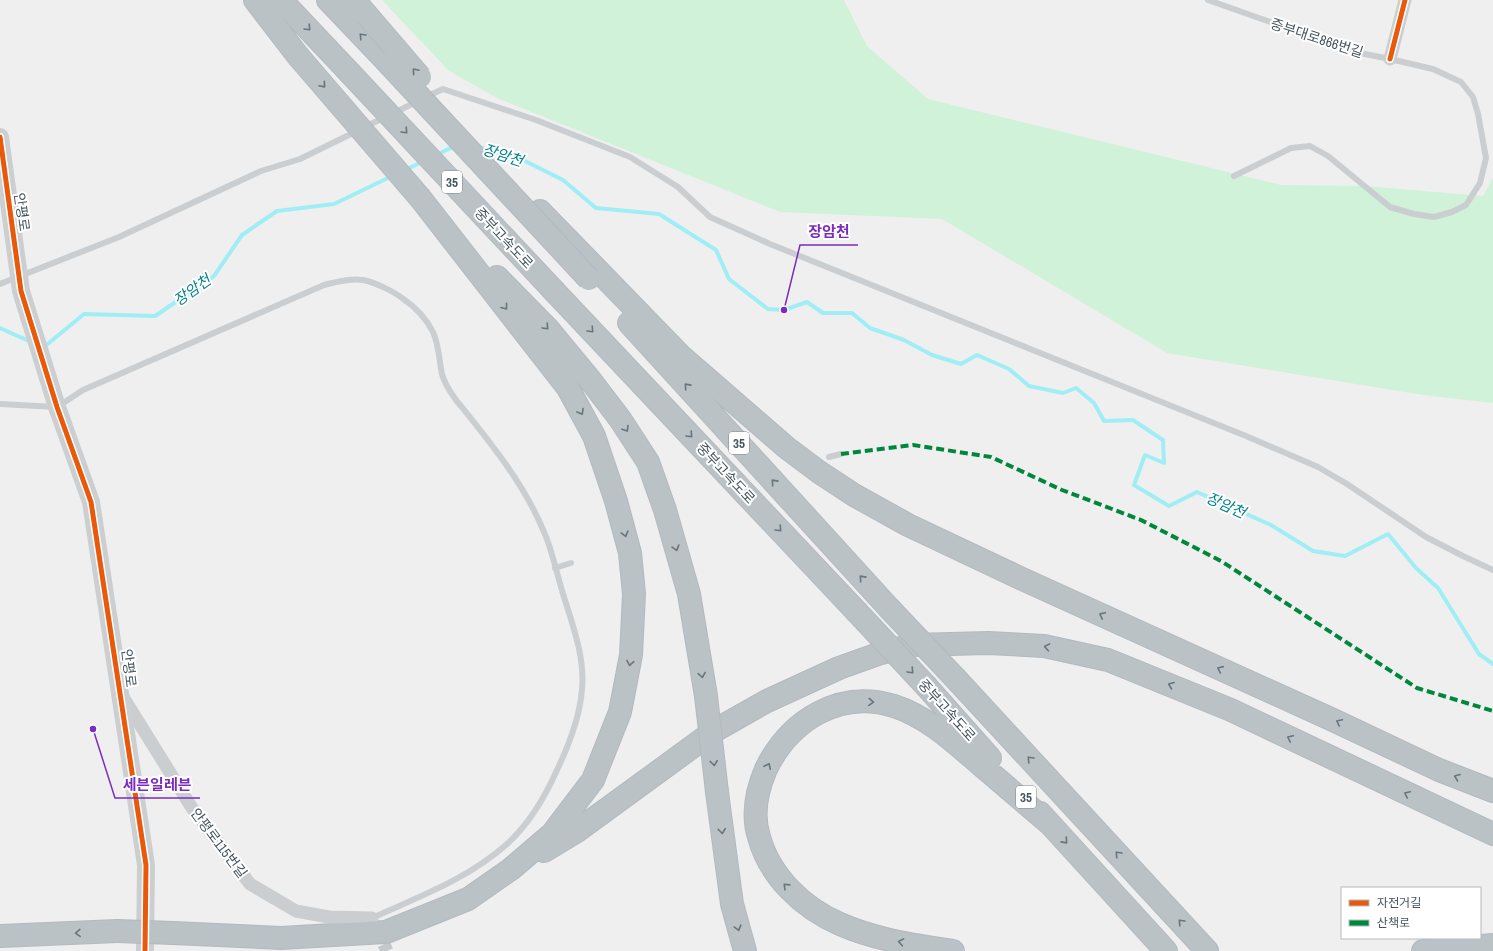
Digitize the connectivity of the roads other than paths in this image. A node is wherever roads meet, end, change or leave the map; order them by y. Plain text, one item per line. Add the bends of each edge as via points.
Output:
1 (255, 0) edge
2 (281, 0) edge
3 (328, 0) edge
4 (1208, 0) edge
5 (1405, 0) edge
6 (360, 7) edge
7 (1390, 59) junction
8 (0, 137) edge
9 (1234, 176) dead end
10 (421, 198) junction
11 (0, 284) edge
12 (20, 284) junction
13 (55, 400) junction
14 (0, 404) edge
15 (842, 454) dead end
16 (829, 457) dead end
17 (571, 564) dead end
18 (555, 568) junction
19 (1493, 570) edge
20 (119, 691) junction
21 (1493, 791) edge
22 (1050, 824) junction
23 (1493, 834) edge
24 (495, 880) junction
25 (372, 918) joint
26 (0, 936) edge
27 (1493, 945) edge
28 (145, 951) edge
29 (745, 951) edge
30 (953, 951) edge
31 (1166, 951) edge
32 (1207, 951) edge
33 (1423, 951) edge

1 -> 10 highway, bridge via 298,56
2 -> 22 highway, 중부고속도로 / 35, bridge via 856,611
32 -> 3 highway, 중부고속도로 / 35, bridge via 589,279
4 - 7 lane, 중부대로866번길 via 1355,52
5 - 7 street
21 -> 6 highway, bridge via 1439,770 908,525 819,472 787,448 681,356 495,165
7 - 9 lane, 중부대로866번길 via 1433,70 1460,82 1473,97 1486,158 1480,183 1466,205 1434,217 1390,207 1328,156 1310,146 1292,148
8 - 12 street, 안평로
10 -> 24 highway via 568,388 594,436 616,500 630,553 634,594 631,655 620,712 593,780 552,834
10 -> 29 highway, bridge via 548,329 620,419 648,462 689,594 706,696 732,904
11 - 12 lane
12 - 13 street, 안평로
12 - 19 lane via 261,170 300,159 443,89 536,120 630,157 678,187 710,217 770,244 1318,467 1426,537
13 - 14 lane
13 - 18 lane via 324,284 363,280 401,297 420,313 429,326 439,353 442,376 451,393 500,456 525,495 544,532
13 - 20 street, 안평로 via 91,502
15 - 16 lane
17 - 18 lane
18 - 25 lane via 581,658 582,688 578,718 549,788 532,817 508,844 483,863 454,880
20 - 25 street, 안평로115번길 via 192,808 250,884 296,911 329,917
20 - 28 street, 안평로 via 146,865
30 -> 22 highway via 881,939 840,924 816,910 782,882 764,852 758,836 756,817 761,780 784,740 813,715 848,702 893,706 925,720 945,735
22 -> 31 highway, 중부고속도로 / 35
23 -> 24 highway via 1231,710 1108,660 1044,646 988,643 913,645 839,668 767,701 714,730 577,831
24 -> 26 highway, bridge via 468,899 386,932 281,938 117,931
27 - 33 highway

